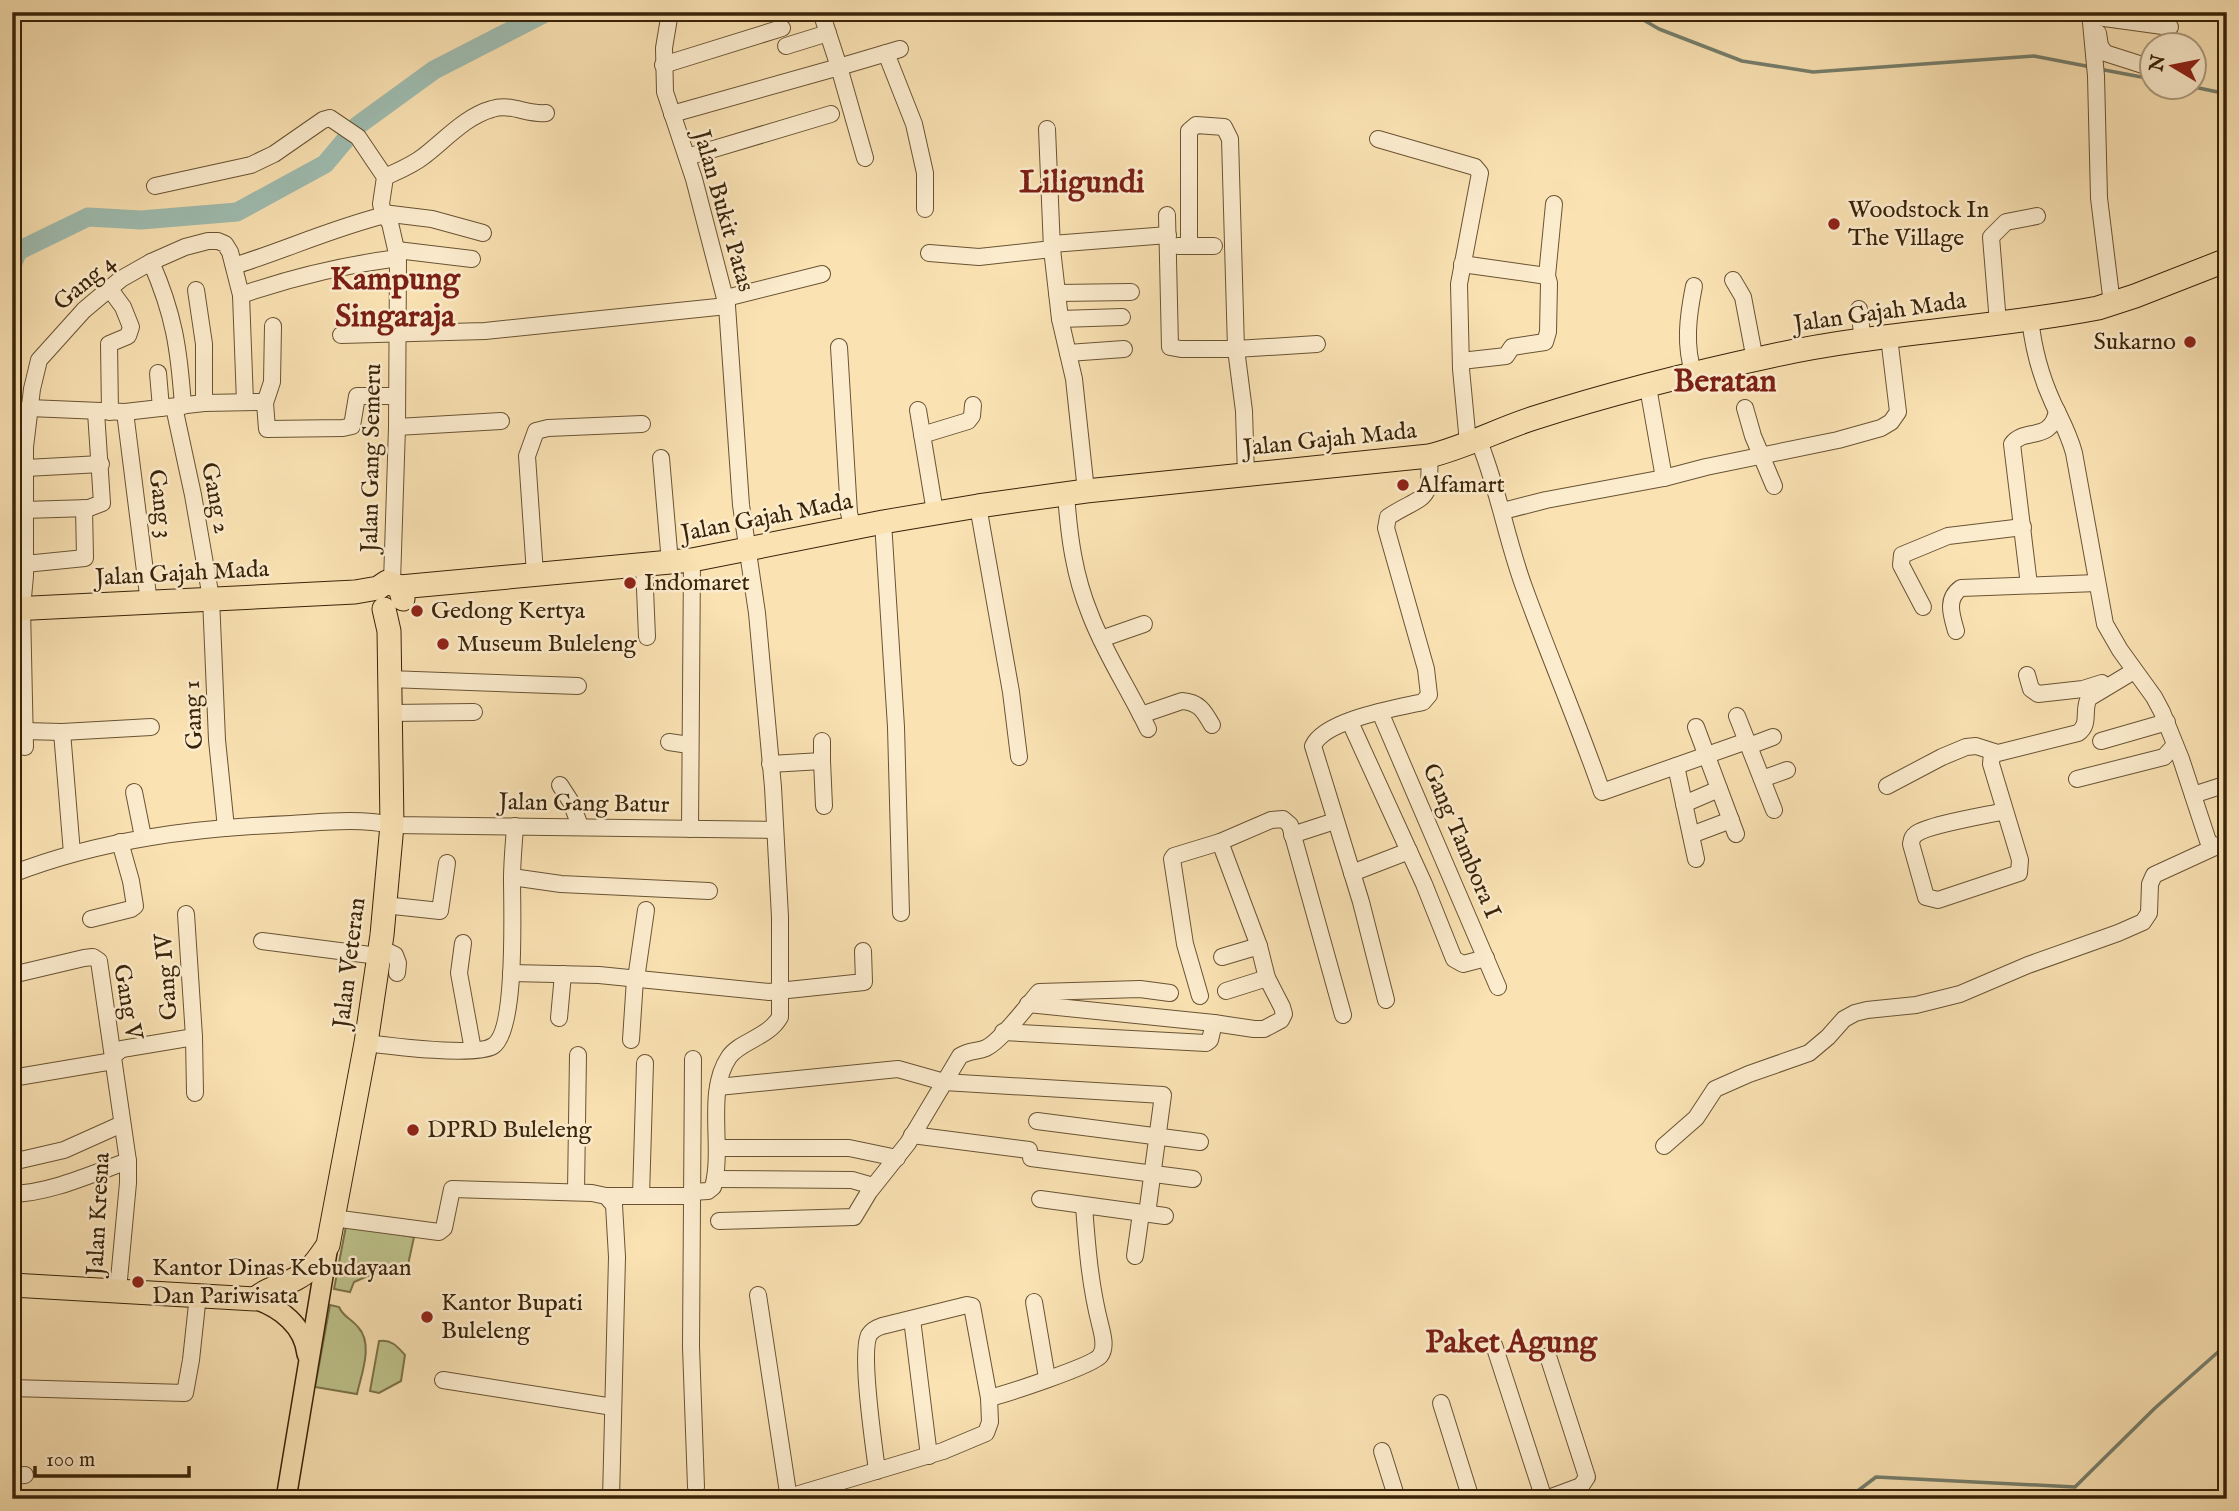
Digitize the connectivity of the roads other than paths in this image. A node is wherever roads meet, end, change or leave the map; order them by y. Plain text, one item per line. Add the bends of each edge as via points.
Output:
1 (670, 12) edge
2 (821, 12) edge
3 (2094, 14) edge
4 (2170, 27) dead end
5 (782, 28) dead end
6 (828, 33) junction
7 (786, 46) dead end
8 (2138, 63) edge
9 (663, 65) junction
10 (839, 67) junction
11 (546, 113) dead end
12 (672, 114) junction
13 (831, 114) dead end
14 (1047, 129) dead end
15 (1378, 139) dead end
16 (687, 157) junction
17 (866, 158) dead end
18 (386, 177) junction
19 (155, 186) dead end
20 (1554, 204) dead end
21 (925, 209) dead end
22 (384, 214) junction
23 (1167, 215) dead end
24 (2037, 216) dead end
25 (483, 233) dead end
26 (1168, 240) junction
27 (1189, 246) junction
28 (1214, 246) dead end
29 (1052, 247) junction
30 (929, 253) dead end
31 (398, 254) junction
32 (472, 259) dead end
33 (2227, 260) edge
34 (151, 262) junction
35 (1462, 264) junction
36 (234, 266) junction
37 (822, 274) dead end
38 (1547, 276) junction
39 (1733, 280) dead end
40 (1694, 286) dead end
41 (109, 288) junction
42 (196, 289) dead end
43 (1131, 292) dead end
44 (1057, 293) junction
45 (241, 295) junction
46 (726, 302) junction
47 (2112, 304) junction
48 (1859, 309) dead end
49 (1122, 317) dead end
50 (1060, 318) junction
51 (2030, 318) junction
52 (1998, 323) junction
53 (273, 326) dead end
54 (397, 334) junction
55 (341, 335) dead end
56 (1889, 337) junction
57 (1863, 341) junction
58 (1317, 344) dead end
59 (839, 347) dead end
60 (1124, 349) dead end
61 (1236, 349) junction
62 (1068, 353) junction
63 (1755, 360) junction
64 (1461, 361) junction
65 (158, 373) dead end
66 (1694, 375) junction
67 (1648, 387) junction
68 (397, 396) junction
69 (245, 402) junction
70 (204, 403) junction
71 (265, 403) junction
72 (973, 405) dead end
73 (172, 407) junction
74 (29, 408) junction
75 (1745, 408) dead end
76 (918, 410) dead end
77 (2057, 411) junction
78 (110, 412) junction
79 (12, 416) edge
80 (501, 421) dead end
81 (642, 424) dead end
82 (397, 427) junction
83 (922, 435) junction
84 (1473, 441) junction
85 (1429, 456) junction
86 (1762, 457) junction
87 (661, 458) dead end
88 (101, 464) junction
89 (21, 475) edge
90 (1246, 476) junction
91 (1664, 478) junction
92 (1774, 486) dead end
93 (1076, 492) junction
94 (978, 506) junction
95 (85, 508) junction
96 (24, 510) junction
97 (1503, 511) junction
98 (934, 512) junction
99 (883, 522) junction
100 (2023, 527) junction
101 (853, 528) junction
102 (748, 549) junction
103 (681, 562) junction
104 (25, 564) junction
105 (644, 565) junction
106 (535, 574) junction
107 (2097, 583) junction
108 (2029, 585) junction
109 (211, 598) junction
110 (389, 598) junction
111 (149, 603) junction
112 (1923, 607) dead end
113 (17, 609) edge
114 (1144, 624) dead end
115 (1956, 631) dead end
116 (647, 637) dead end
117 (1101, 639) junction
118 (2132, 668) junction
119 (2027, 675) dead end
120 (389, 680) junction
121 (578, 686) dead end
122 (474, 712) dead end
123 (1380, 712) junction
124 (390, 713) junction
125 (1737, 716) dead end
126 (1350, 722) junction
127 (2167, 722) junction
128 (1212, 724) dead end
129 (151, 727) dead end
130 (1696, 727) dead end
131 (62, 732) junction
132 (1773, 737) dead end
133 (822, 741) dead end
134 (2101, 741) dead end
135 (669, 742) dead end
136 (1748, 744) junction
137 (689, 745) junction
138 (2175, 745) junction
139 (1992, 753) junction
140 (1707, 756) junction
141 (1019, 757) dead end
142 (822, 761) junction
143 (770, 764) junction
144 (1676, 766) junction
145 (1787, 770) dead end
146 (1762, 779) junction
147 (2077, 779) dead end
148 (2227, 784) edge
149 (560, 785) dead end
150 (1887, 786) dead end
151 (1719, 789) junction
152 (134, 792) dead end
153 (2193, 795) junction
154 (1684, 804) junction
155 (824, 806) dead end
156 (1774, 810) dead end
157 (2005, 811) junction
158 (1335, 821) junction
159 (392, 825) junction
160 (515, 826) junction
161 (580, 826) junction
162 (226, 828) junction
163 (690, 829) junction
164 (775, 830) junction
165 (1433, 834) junction
166 (1292, 835) junction
167 (1691, 835) junction
168 (143, 837) junction
169 (120, 842) junction
170 (1220, 842) junction
171 (2221, 844) edge
172 (1407, 848) junction
173 (72, 853) junction
174 (1696, 859) dead end
175 (447, 863) dead end
176 (1352, 873) junction
177 (12, 874) edge
178 (512, 877) junction
179 (709, 891) dead end
180 (384, 905) junction
181 (646, 910) dead end
182 (186, 914) dead end
183 (901, 914) dead end
184 (92, 919) dead end
185 (262, 941) dead end
186 (463, 943) dead end
187 (1259, 946) junction
188 (863, 951) dead end
189 (379, 952) junction
190 (1222, 957) dead end
191 (1486, 958) junction
192 (397, 973) dead end
193 (511, 973) junction
194 (563, 974) junction
195 (12, 975) edge
196 (1267, 978) junction
197 (635, 979) junction
198 (1498, 988) dead end
199 (1226, 991) dead end
200 (781, 992) junction
201 (1170, 993) dead end
202 (1200, 996) dead end
203 (1386, 1000) dead end
204 (1028, 1004) junction
205 (1343, 1015) dead end
206 (559, 1018) dead end
207 (1214, 1023) junction
208 (1003, 1032) junction
209 (194, 1037) junction
210 (631, 1040) dead end
211 (366, 1043) junction
212 (473, 1050) junction
213 (578, 1055) dead end
214 (113, 1059) junction
215 (693, 1059) dead end
216 (645, 1063) dead end
217 (12, 1078) edge
218 (944, 1083) junction
219 (718, 1087) junction
220 (195, 1093) dead end
221 (1037, 1121) dead end
222 (122, 1124) junction
223 (912, 1135) junction
224 (1157, 1137) junction
225 (1200, 1142) dead end
226 (1664, 1146) dead end
227 (717, 1149) junction
228 (897, 1158) junction
229 (128, 1161) junction
230 (12, 1162) edge
231 (1153, 1174) junction
232 (1193, 1179) dead end
233 (715, 1180) junction
234 (873, 1186) junction
235 (576, 1191) junction
236 (12, 1194) edge
237 (692, 1194) junction
238 (606, 1196) junction
239 (641, 1196) junction
240 (1040, 1199) dead end
241 (1084, 1206) junction
242 (1144, 1214) junction
243 (1165, 1216) dead end
244 (333, 1218) junction
245 (719, 1221) dead end
246 (328, 1245) junction
247 (1135, 1256) dead end
248 (12, 1285) edge
249 (118, 1290) junction
250 (198, 1295) junction
251 (758, 1295) dead end
252 (255, 1300) junction
253 (1034, 1302) dead end
254 (912, 1320) junction
255 (1494, 1345) dead end
256 (1548, 1356) dead end
257 (308, 1365) junction
258 (1046, 1378) junction
259 (443, 1380) dead end
260 (12, 1388) edge
261 (989, 1398) junction
262 (1441, 1403) dead end
263 (613, 1407) junction
264 (1382, 1451) dead end
265 (929, 1456) junction
266 (877, 1471) junction
267 (696, 1487) dead end
268 (789, 1498) edge
269 (286, 1499) edge
270 (611, 1499) edge
271 (1397, 1499) edge
272 (1471, 1499) edge
273 (1545, 1499) edge

1 - 9 street, Jalan Bukit Patas
2 - 6 street
3 - 4 street
3 - 8 street via 2102,51
3 - 47 street via 2099,198
5 - 9 street
6 - 7 street
6 - 10 street
9 - 12 street, Jalan Bukit Patas
10 - 12 street
10 - 17 street
10 - 21 street via 893,51 925,173
11 - 18 street via 492,108 421,159
12 - 16 street, Jalan Bukit Patas
13 - 16 street
14 - 29 street
15 - 35 street via 1479,169
16 - 46 street, Jalan Bukit Patas
18 - 19 street via 358,137 333,119 323,120 251,165
18 - 22 street, Jalan Gang Semeru
20 - 38 street
22 - 25 street via 432,219
22 - 31 street, Jalan Gang Semeru
22 - 36 street
23 - 26 street
24 - 52 street via 2006,222 1991,237
26 - 27 street
26 - 29 street
26 - 61 street via 1170,347
27 - 28 street
27 - 61 street via 1189,131 1196,125 1218,126 1230,139
29 - 30 street via 979,257
29 - 44 street
31 - 32 street
31 - 45 street via 289,278
31 - 54 street, Jalan Gang Semeru
33 - 47 highway, Jalan Gajah Mada
34 - 36 street, Gang 4 via 185,247 218,241 226,244
34 - 41 street, Gang 4
34 - 73 street via 166,298 181,360
35 - 38 street
35 - 64 street
36 - 45 street
37 - 46 street
38 - 64 street via 1545,342 1512,347 1506,356
39 - 63 street via 1743,297
40 - 66 street via 1688,347
41 - 74 street, Gang 4 via 39,360
41 - 78 street via 131,327 128,337 109,344
42 - 70 street via 204,344
43 - 44 street
44 - 50 street
45 - 69 street
46 - 54 street via 485,331
46 - 102 street, Jalan Bukit Patas
47 - 51 highway, Jalan Gajah Mada
48 - 57 street
49 - 50 street
50 - 62 street
51 - 52 highway, Jalan Gajah Mada
51 - 77 street via 2041,370
52 - 56 highway, Jalan Gajah Mada
53 - 71 street via 272,382
54 - 55 street
54 - 68 street, Jalan Gang Semeru
56 - 57 highway, Jalan Gajah Mada
56 - 86 street via 1898,406 1891,422 1852,437
57 - 63 highway, Jalan Gajah Mada
58 - 61 street
59 - 101 street
60 - 62 street
61 - 90 street
62 - 93 street via 1074,379
63 - 66 highway, Jalan Gajah Mada
64 - 84 street
65 - 73 street
66 - 67 highway, Jalan Gajah Mada
67 - 84 highway, Jalan Gajah Mada via 1553,412
67 - 91 street
68 - 71 street via 357,396 352,425 343,428 267,429
68 - 82 street, Jalan Gang Semeru
69 - 70 street
69 - 71 street
70 - 73 street
72 - 83 street via 968,421
73 - 78 street
73 - 109 street, Gang 2
74 - 78 street
74 - 79 street
74 - 89 street, Gang 4
75 - 86 street
76 - 83 street
77 - 100 street via 2047,430 2015,439 2012,444
77 - 107 street via 2074,453
78 - 88 street
78 - 111 street, Gang 3
80 - 82 street
81 - 106 street via 536,431 527,456
82 - 110 street, Jalan Gang Semeru
83 - 98 street
84 - 85 highway, Jalan Gajah Mada
84 - 97 street via 1490,468
85 - 90 highway, Jalan Gajah Mada
85 - 123 street via 1427,494 1388,517 1386,527 1430,693 1423,702
86 - 91 street
86 - 92 street
87 - 103 street
88 - 89 street
88 - 95 street via 102,503
89 - 96 street, Gang 4
90 - 93 highway, Jalan Gajah Mada
91 - 97 street
93 - 94 highway, Jalan Gajah Mada
93 - 117 street via 1068,534
94 - 98 highway, Jalan Gajah Mada
94 - 141 street
95 - 96 street
95 - 104 street via 85,558
96 - 104 street, Gang 4
97 - 144 street via 1540,633 1602,793
98 - 99 highway, Jalan Gajah Mada
99 - 101 highway, Jalan Gajah Mada
99 - 183 street via 896,727
100 - 108 street
100 - 112 street via 1948,536 1902,555 1901,565
101 - 102 highway, Jalan Gajah Mada
102 - 103 highway, Jalan Gajah Mada
102 - 143 street
103 - 105 highway, Jalan Gajah Mada
103 - 137 street
104 - 113 street, Gang 4
105 - 106 highway, Jalan Gajah Mada
105 - 116 street
106 - 110 highway, Jalan Gajah Mada
107 - 108 street
107 - 118 street via 2105,624
108 - 115 street via 1956,591 1950,605
109 - 110 highway, Jalan Gajah Mada
109 - 111 highway, Jalan Gajah Mada
109 - 162 street, Gang 1
110 - 120 highway, Jalan Veteran
111 - 113 highway, Jalan Gajah Mada
113 - 131 street via 24,739
114 - 117 street
117 - 128 street via 1144,722 1189,701 1200,706
118 - 119 street via 2084,690 2044,695 2034,693
118 - 127 street
118 - 139 street via 2089,698 2086,723 2080,731
120 - 121 street
120 - 124 highway, Jalan Veteran
122 - 124 street
123 - 126 street
123 - 165 street, Gang Tambora I
124 - 159 highway, Jalan Veteran
125 - 136 street
126 - 158 street via 1324,733 1313,747
126 - 172 street
127 - 134 street
127 - 138 street
129 - 131 street
130 - 140 street
131 - 173 street
132 - 136 street
133 - 142 street
135 - 137 street
136 - 140 street
136 - 146 street
137 - 163 street
138 - 147 street via 2164,757
138 - 153 street
139 - 150 street via 1976,746 1957,750
139 - 157 street
140 - 144 street
140 - 151 street
142 - 143 street
142 - 155 street
143 - 164 street
144 - 154 street
145 - 146 street
146 - 156 street
148 - 153 street
149 - 161 street
151 - 154 street
151 - 167 street via 1734,827
152 - 168 street
153 - 171 street via 2208,841
154 - 167 street
157 - 157 street via 1914,836 1911,844 1926,897 1938,900 2020,873
158 - 166 street
158 - 176 street
159 - 160 street, Jalan Gang Batur
159 - 162 street, Jalan Gang Batur via 370,820
159 - 180 highway, Jalan Veteran
160 - 161 street, Jalan Gang Batur
160 - 178 street
161 - 163 street, Jalan Gang Batur
162 - 168 street, Jalan Gang Batur
163 - 164 street, Jalan Gang Batur
164 - 200 street
165 - 172 street
165 - 191 street, Gang Tambora I
166 - 170 street via 1287,821 1278,818
166 - 205 street
167 - 174 street
168 - 169 street, Jalan Gang Batur
169 - 173 street, Jalan Gang Batur
169 - 184 street via 135,906
170 - 187 street
170 - 202 street via 1172,859 1185,944
171 - 226 street via 2154,875 2149,913 2143,922 1959,994 1855,1013 1809,1053 1716,1089 1696,1118
172 - 176 street
172 - 191 street via 1454,958 1463,964
173 - 177 street, Jalan Gang Batur
175 - 180 street via 440,911
176 - 203 street
178 - 179 street via 561,884
178 - 193 street
180 - 189 highway, Jalan Veteran
181 - 197 street
182 - 209 street, Gang IV
185 - 189 street
186 - 212 street via 459,973
187 - 190 street
187 - 196 street
188 - 200 street via 864,982
189 - 192 street via 389,950 395,955
189 - 211 highway, Jalan Veteran
191 - 198 street, Gang Tambora I
193 - 194 street
193 - 212 street via 502,1036 489,1048
194 - 197 street
194 - 206 street
195 - 214 street, Gang V via 97,958
196 - 199 street
196 - 207 street via 1282,1007 1281,1020 1264,1029
197 - 200 street
197 - 210 street
200 - 219 street via 780,1017 729,1057
201 - 204 street via 1140,989 1039,992
204 - 207 street
204 - 208 street
207 - 208 street via 1206,1043
208 - 218 street via 985,1048 960,1056
209 - 214 street, Gang IV via 122,1049
209 - 220 street
211 - 212 street
211 - 244 highway, Jalan Veteran
213 - 235 street
214 - 217 street
214 - 222 street, Jalan Kresna
215 - 237 street
216 - 239 street
218 - 219 street via 898,1069
218 - 223 street
218 - 224 street via 1163,1095
219 - 227 street
221 - 224 street
222 - 229 street, Jalan Kresna
222 - 230 street via 64,1150
223 - 228 street
223 - 231 street
224 - 225 street
224 - 231 street
227 - 228 street via 832,1147
227 - 233 street
228 - 234 street
229 - 236 street via 59,1185
229 - 249 street, Jalan Kresna
231 - 232 street
231 - 242 street
233 - 234 street via 852,1180
233 - 237 street via 710,1189
234 - 245 street via 851,1219
235 - 238 street
235 - 244 street via 452,1189 444,1228 436,1232
237 - 239 street
237 - 267 street
238 - 239 street
238 - 263 street via 615,1209 617,1256
240 - 241 street
241 - 242 street
241 - 258 street via 1103,1347 1096,1359
242 - 243 street
242 - 247 street
244 - 246 highway, Jalan Veteran
246 - 252 highway via 308,1271 267,1289
246 - 257 main road, Jalan Veteran
248 - 249 highway
249 - 250 highway
250 - 252 highway
250 - 260 street via 185,1393
251 - 268 street
252 - 257 main road via 269,1304 297,1326
253 - 258 street
254 - 261 street via 972,1306
254 - 265 street
254 - 266 street via 877,1328 867,1341
255 - 273 street
256 - 273 street via 1587,1477 1581,1486
257 - 269 main road, Jalan Veteran
258 - 261 street
259 - 263 street
261 - 265 street via 986,1433
262 - 272 street
263 - 270 street
264 - 271 street
265 - 266 street
266 - 268 street

